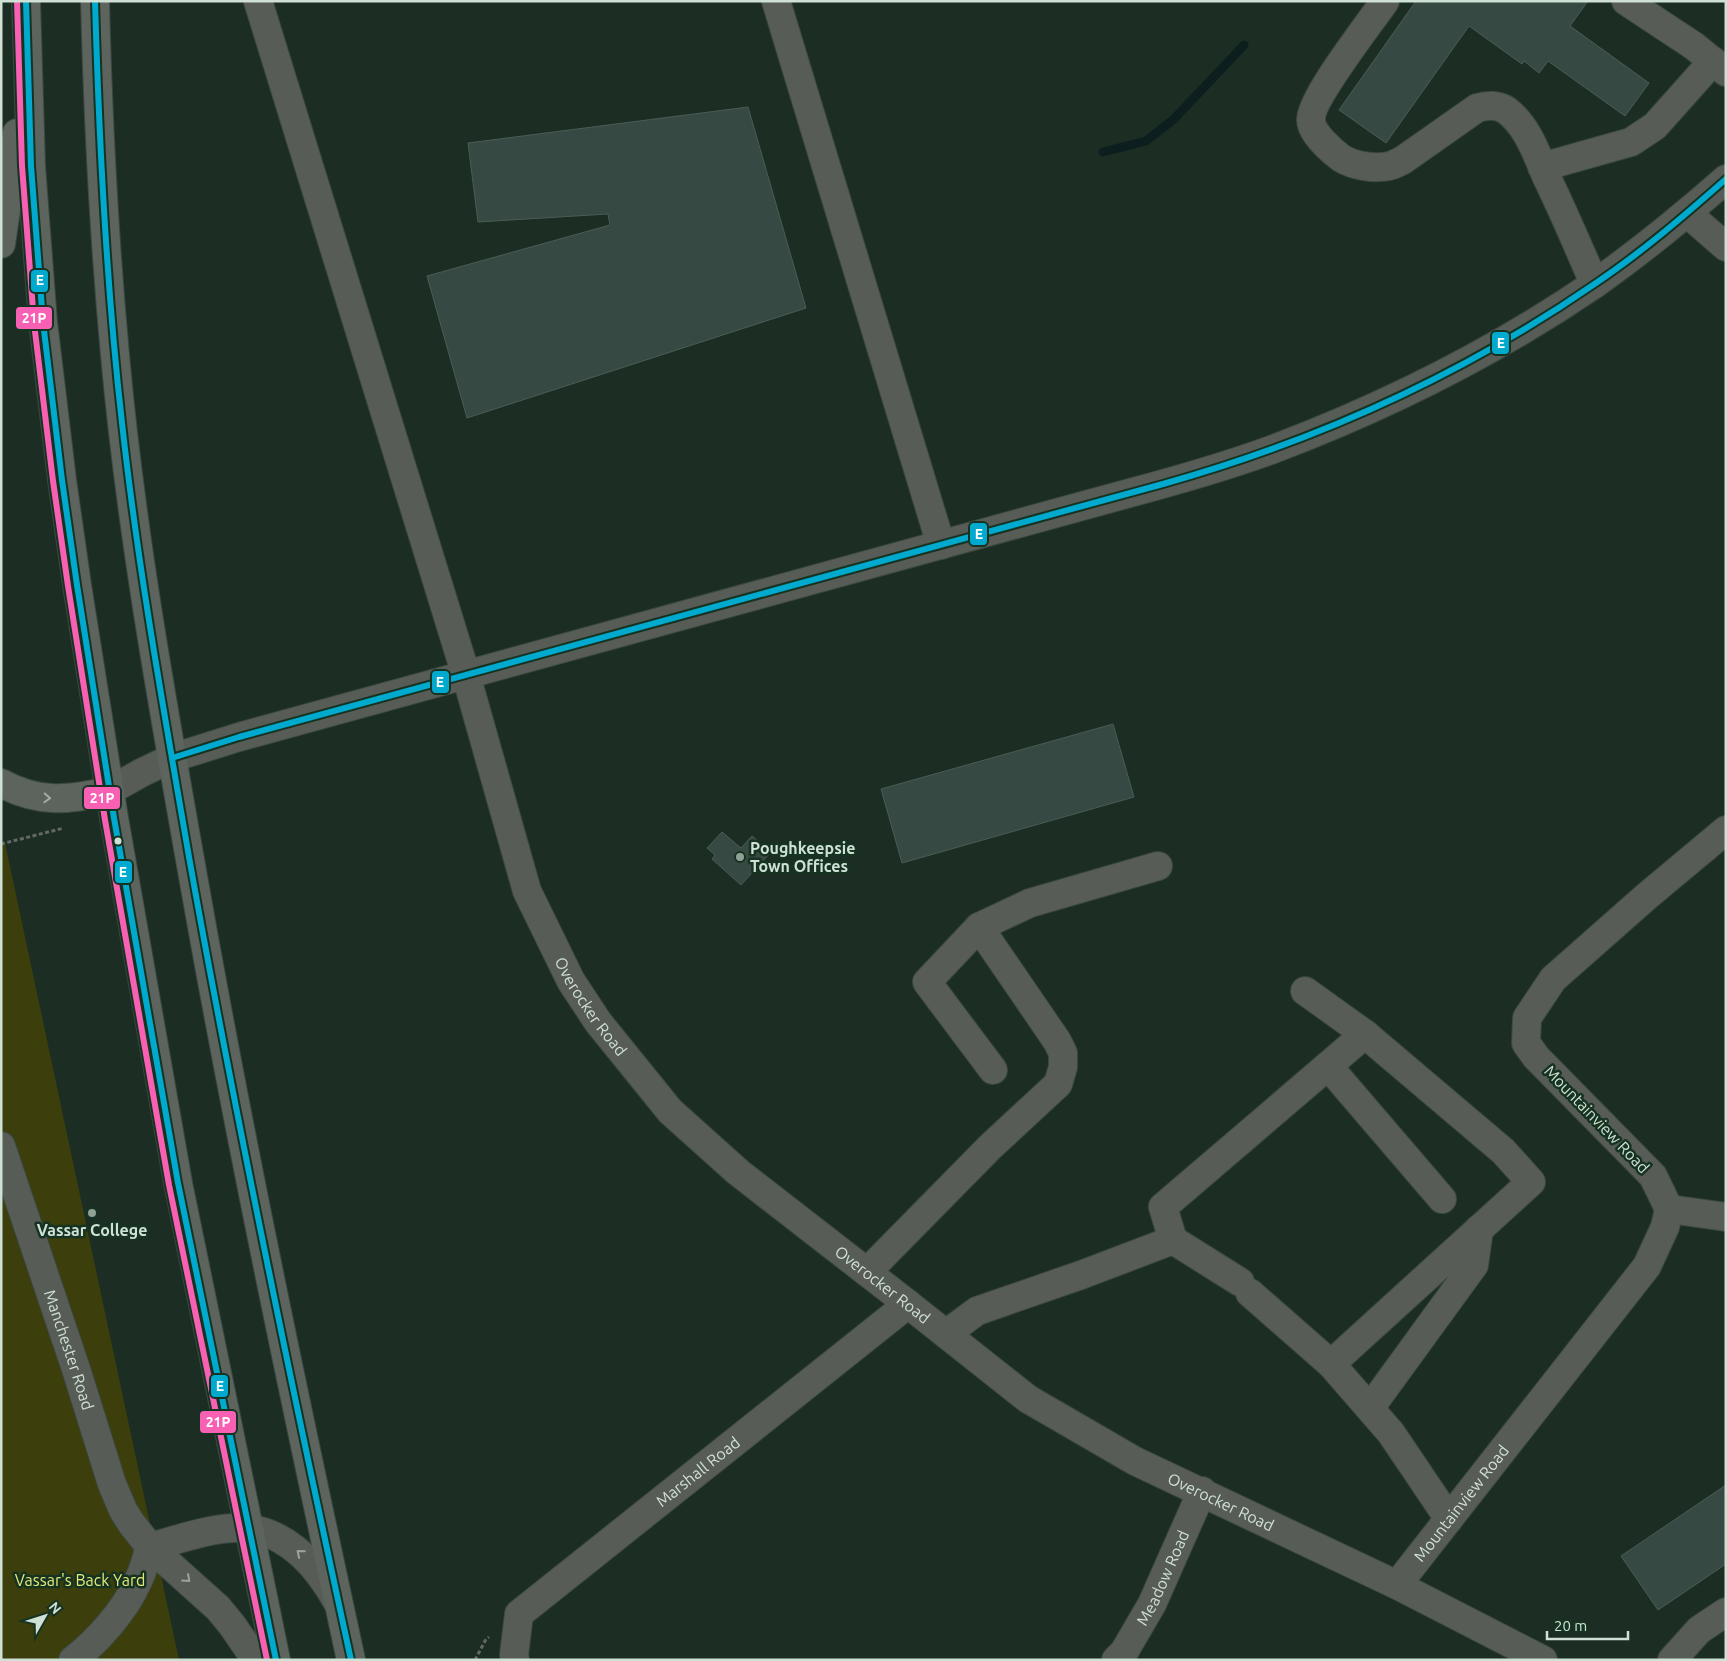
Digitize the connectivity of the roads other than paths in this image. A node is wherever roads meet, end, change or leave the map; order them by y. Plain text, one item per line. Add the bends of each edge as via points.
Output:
1 (26, 1) edge
2 (95, 1) edge
3 (258, 1) edge
4 (776, 1) edge
5 (1385, 1) edge
6 (1626, 1) edge
7 (1720, 67) edge
8 (27, 68) junction
9 (1542, 167) junction
10 (1726, 179) edge
11 (1687, 213) junction
12 (1, 244) edge
13 (1726, 248) edge
14 (1594, 283) junction
15 (941, 545) junction
16 (466, 675) junction
17 (172, 758) junction
18 (1, 783) edge
19 (110, 791) junction
20 (1726, 830) edge
21 (1158, 866) dead end
22 (978, 927) junction
23 (1305, 991) dead end
24 (1365, 1034) junction
25 (1328, 1066) junction
26 (994, 1070) dead end
27 (1, 1146) edge
28 (1442, 1199) dead end
29 (1669, 1209) junction
30 (1726, 1217) edge
31 (1479, 1229) junction
32 (1173, 1240) junction
33 (867, 1272) junction
34 (908, 1304) junction
35 (946, 1334) junction
36 (1331, 1364) junction
37 (1370, 1408) junction
38 (1202, 1492) junction
39 (1449, 1520) junction
40 (248, 1528) junction
41 (150, 1547) junction
42 (1397, 1585) junction
43 (339, 1606) junction
44 (1726, 1612) edge
45 (514, 1657) edge
46 (73, 1660) edge
47 (256, 1660) edge
48 (276, 1660) edge
49 (351, 1660) edge
50 (1116, 1660) edge
51 (1543, 1660) edge
52 (1672, 1660) edge

1 - 8 main road
2 - 17 main road via 100,158 115,357 138,546
3 - 16 street, Overocker Road
4 - 15 street
5 - 9 street via 1317,101 1311,118 1317,135 1345,160 1370,167 1389,166 1403,160 1477,108 1496,106 1506,110 1524,128
6 - 7 street
7 - 9 street via 1655,126 1630,142
8 - 12 main road
8 - 19 main road via 35,225 49,383
9 - 14 street
10 - 11 street
11 - 13 street
11 - 14 street
14 - 15 street via 1451,370 1316,432 1177,480
15 - 16 street
16 - 17 street
16 - 33 street, Overocker Road via 527,892 571,981 598,1022 670,1111 738,1172
17 - 19 street
17 - 43 main road via 250,1182
18 -> 19 main road via 35,797 88,796
19 - 40 main road via 178,1183
20 - 29 street, Mountainview Road via 1554,979 1527,1018 1526,1043 1536,1057 1653,1176
21 - 22 street via 1030,903
22 - 26 street via 927,982
22 - 33 street via 1057,1041 1063,1053 1058,1084 990,1147
23 - 24 street
24 - 25 street
24 - 31 street via 1503,1151 1531,1182
25 - 28 street
25 - 32 street via 1163,1207
27 - 41 street, Manchester Road via 112,1484 131,1523
29 - 30 street
29 - 39 street, Mountainview Road via 1665,1228 1647,1266
31 - 36 street
31 - 37 street via 1474,1265
32 - 35 street via 978,1311
32 - 36 street via 1245,1287
33 - 34 street, Overocker Road
34 - 35 street, Overocker Road
34 - 45 street, Marshall Road via 520,1614
35 - 38 street, Overocker Road via 1028,1399 1135,1461
36 - 37 street
37 - 39 street via 1391,1433
38 - 42 street, Overocker Road
38 - 50 street, Meadow Road via 1152,1604
39 - 42 street, Mountainview Road
40 - 41 street via 216,1530
43 -> 40 street via 322,1577 296,1549 280,1539
40 - 48 main road
41 - 46 street via 138,1583 126,1602 93,1642
41 -> 47 street, Manchester Road via 218,1608
42 - 51 street, Overocker Road
43 - 49 main road
44 - 52 street via 1699,1630

